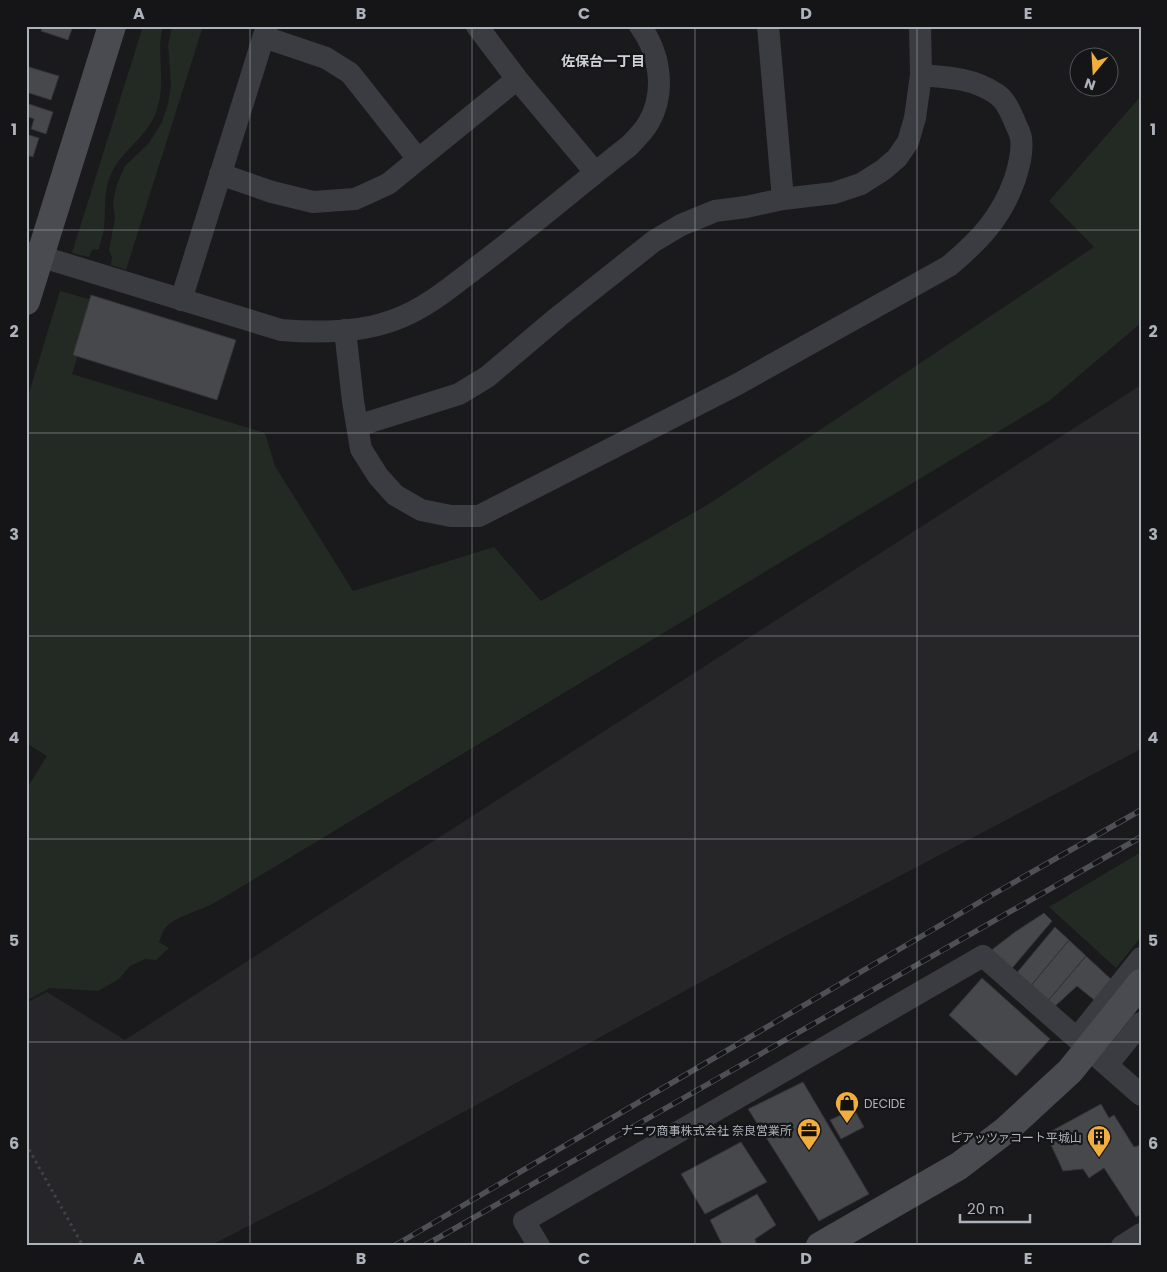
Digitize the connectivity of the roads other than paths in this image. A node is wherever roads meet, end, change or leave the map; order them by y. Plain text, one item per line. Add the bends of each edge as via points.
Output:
1 (112, 26) edge
2 (477, 26) edge
3 (640, 26) edge
4 (768, 26) edge
5 (920, 26) edge
6 (265, 32) edge
7 (921, 75) junction
8 (517, 78) junction
9 (418, 159) junction
10 (595, 172) junction
11 (220, 174) junction
12 (783, 198) junction
13 (33, 254) edge
14 (181, 300) junction
15 (26, 301) edge
16 (345, 330) junction
17 (357, 426) junction
18 (1141, 958) edge
19 (1141, 983) edge
20 (1141, 1023) edge
21 (1094, 1046) junction
22 (1141, 1094) edge
23 (1141, 1234) edge
24 (539, 1246) edge
25 (820, 1246) edge
26 (1122, 1246) edge

1 - 13 street
2 - 8 street
3 - 10 street via 655,55 660,82 657,101 650,122 640,136
4 - 12 street
5 - 7 street
6 - 9 street via 326,58 350,73
6 - 11 street
7 - 12 street via 908,142 897,158 861,184 834,193
7 - 17 street via 975,83 995,93 1008,106 1021,137 1020,165 1008,199 994,222 972,247 949,266 736,385 479,516 451,516 421,510 395,495 361,449
8 - 9 street
8 - 10 street
9 - 11 street via 388,184 355,199 313,202
10 - 16 street via 436,298 395,320
11 - 14 street
12 - 17 street via 715,211 681,225 654,241 487,376 459,394
13 - 14 street
13 - 15 street
14 - 16 street via 281,330 309,333
16 - 17 street
18 - 21 street
19 - 21 street
20 - 21 street
21 - 22 street
21 - 24 street via 983,956 524,1221
21 - 25 street via 1006,1130 959,1166
23 - 26 street

